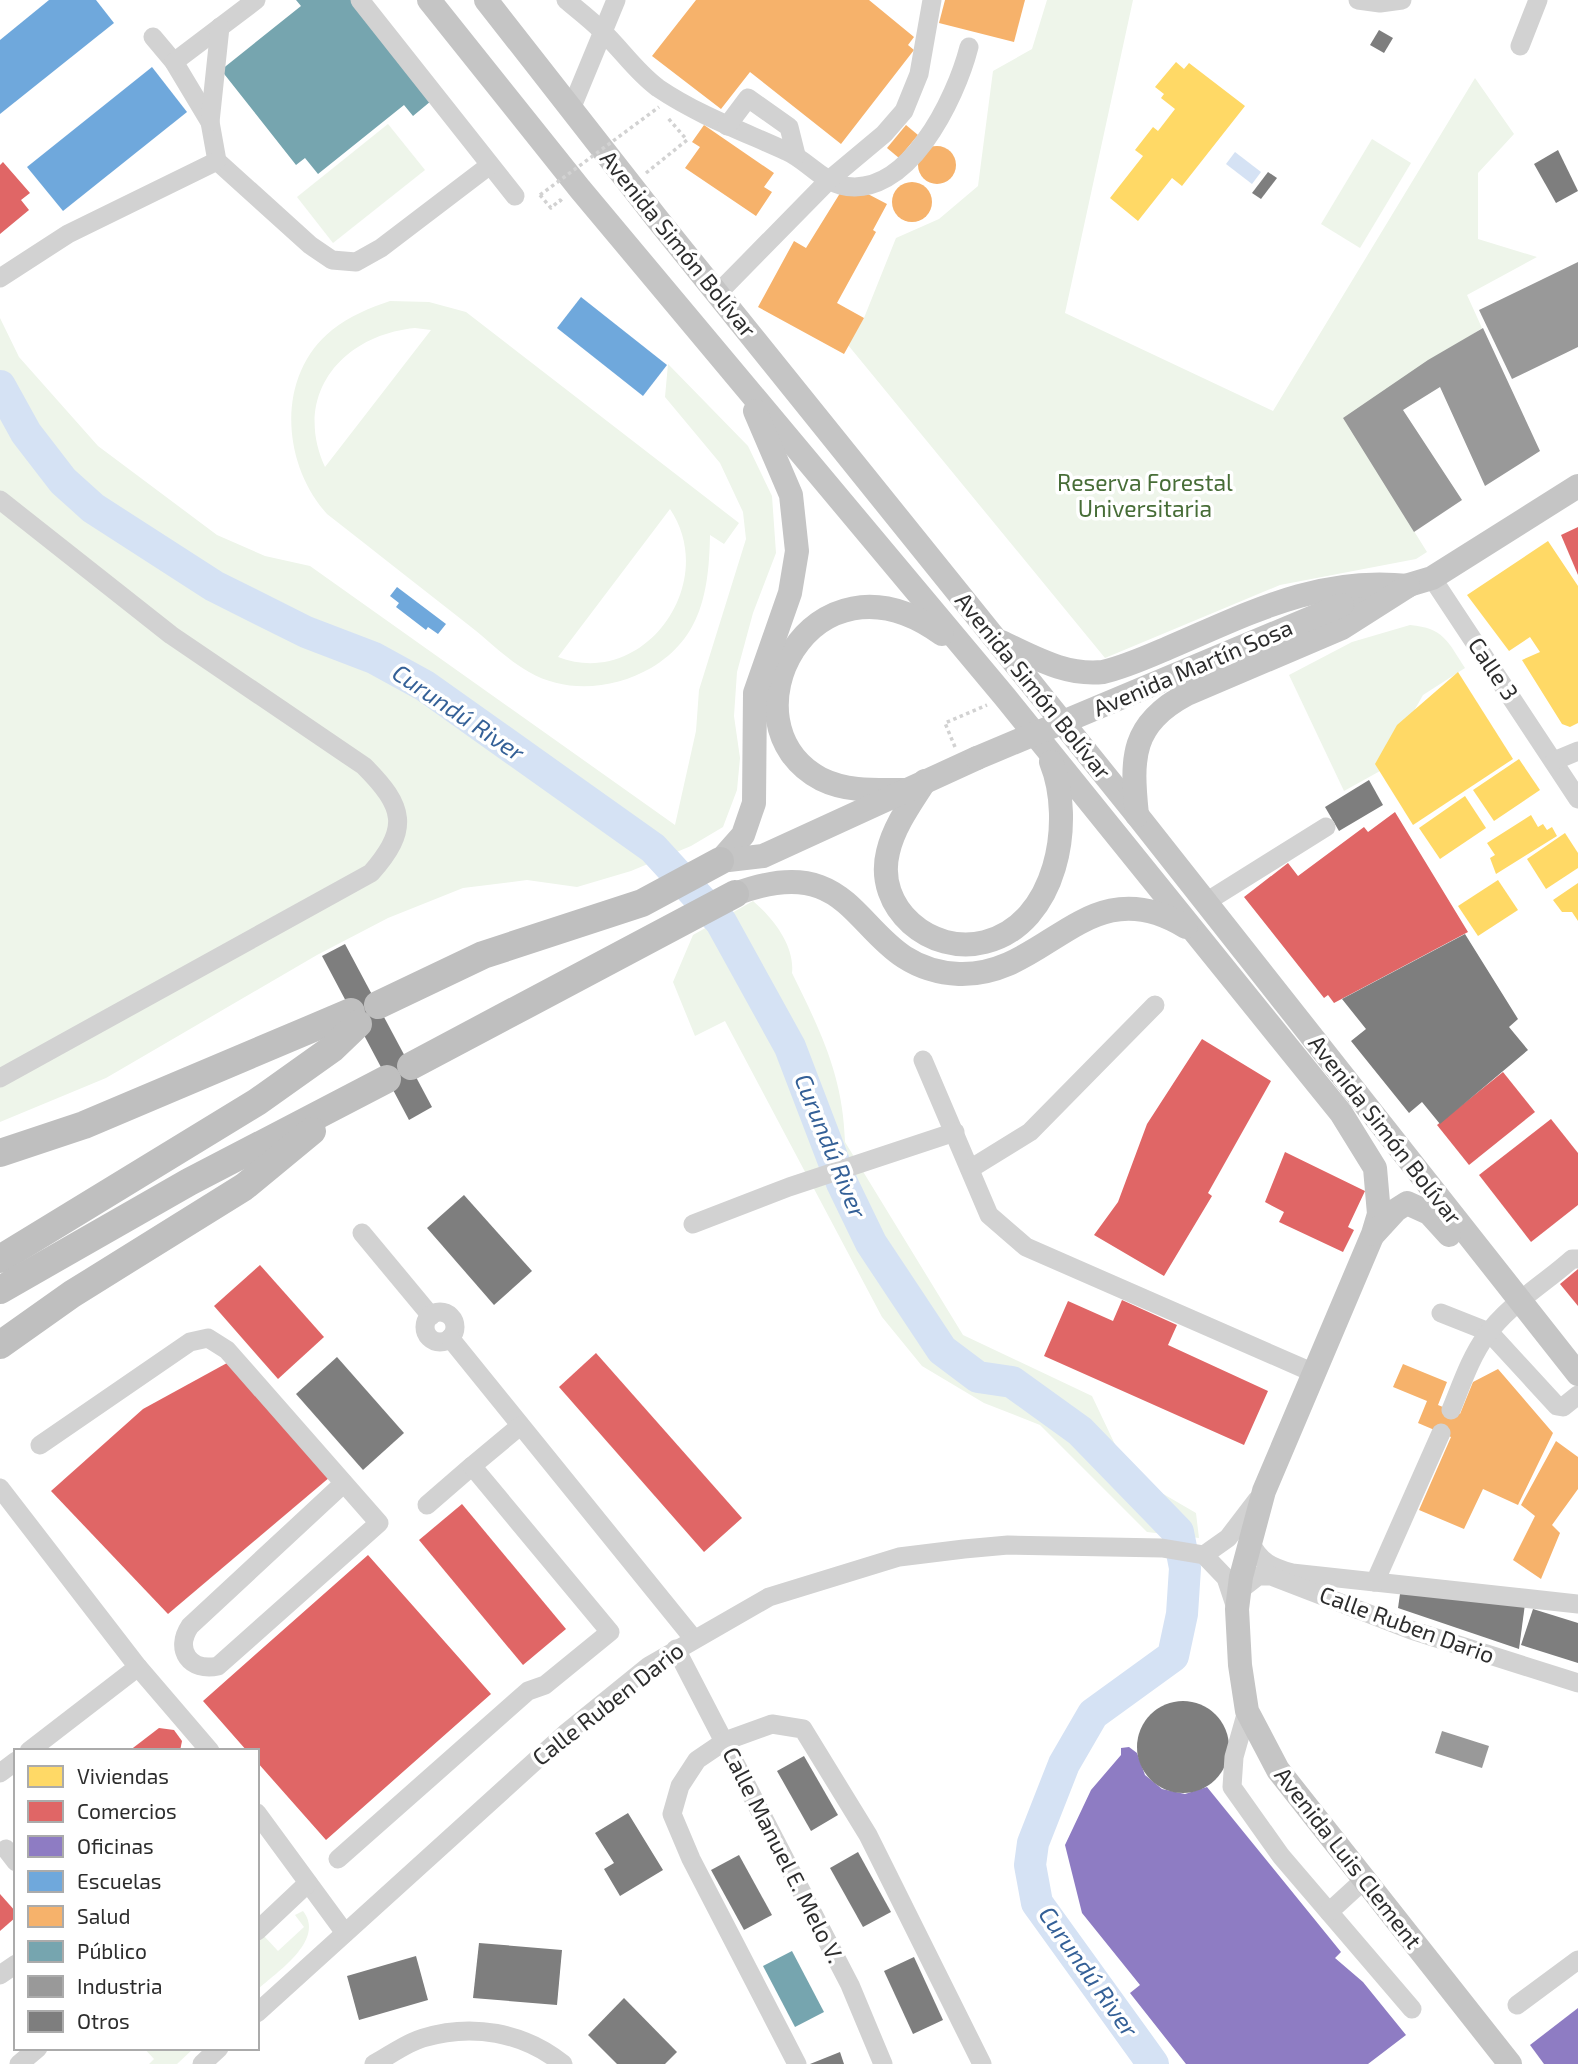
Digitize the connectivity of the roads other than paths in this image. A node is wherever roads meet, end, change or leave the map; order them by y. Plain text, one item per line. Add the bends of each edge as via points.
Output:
1 (256, 0) edge
2 (360, 0) edge
3 (429, 0) edge
4 (486, 0) edge
5 (566, 0) edge
6 (616, 0) edge
7 (932, 0) edge
8 (1358, 0) edge
9 (1402, 0) edge
10 (1538, 0) edge
11 (220, 27) junction
12 (603, 31) junction
13 (153, 37) dead end
14 (1520, 46) dead end
15 (969, 47) dead end
16 (174, 62) junction
17 (571, 109) junction
18 (210, 122) junction
19 (727, 126) junction
20 (796, 155) junction
21 (217, 161) junction
22 (490, 165) junction
23 (829, 180) junction
24 (515, 196) dead end
25 (0, 278) edge
26 (719, 292) junction
27 (720, 354) junction
28 (1578, 486) edge
29 (0, 500) edge
30 (1432, 578) junction
31 (1408, 586) junction
32 (995, 639) junction
33 (968, 653) junction
34 (1044, 745) junction
35 (1578, 751) edge
36 (1554, 761) junction
37 (915, 785) junction
38 (1578, 799) edge
39 (1137, 814) junction
40 (1326, 827) dead end
41 (763, 856) junction
42 (717, 863) junction
43 (733, 896) junction
44 (1206, 902) junction
45 (1196, 932) junction
46 (1155, 1005) dead end
47 (362, 1014) junction
48 (923, 1060) dead end
49 (0, 1078) edge
50 (354, 1097) junction
51 (955, 1132) junction
52 (0, 1153) edge
53 (970, 1169) junction
54 (693, 1224) dead end
55 (362, 1233) dead end
56 (1373, 1234) junction
57 (0, 1259) edge
58 (1578, 1259) edge
59 (0, 1290) edge
60 (1517, 1298) junction
61 (1441, 1312) dead end
62 (1489, 1332) junction
63 (0, 1345) edge
64 (1314, 1373) junction
65 (1578, 1374) edge
66 (1578, 1395) edge
67 (1451, 1410) dead end
68 (520, 1426) junction
69 (1441, 1433) dead end
70 (40, 1445) dead end
71 (472, 1466) junction
72 (344, 1483) junction
73 (0, 1488) edge
74 (1264, 1490) junction
75 (427, 1505) dead end
76 (1250, 1542) junction
77 (1201, 1554) junction
78 (1370, 1581) junction
79 (1238, 1599) junction
80 (1578, 1604) edge
81 (1361, 1609) junction
82 (684, 1644) junction
83 (138, 1667) junction
84 (1578, 1683) edge
85 (1247, 1711) junction
86 (725, 1741) junction
87 (32, 1749) edge
88 (204, 1749) edge
89 (259, 1816) edge
90 (338, 1859) dead end
91 (1364, 1880) junction
92 (308, 1883) junction
93 (1329, 1912) junction
94 (259, 1929) edge
95 (345, 1933) junction
96 (1578, 1960) edge
97 (1517, 2006) dead end
98 (1412, 2009) dead end
99 (259, 2011) edge
100 (36, 2050) edge
101 (217, 2050) edge
102 (19, 2064) edge
103 (202, 2064) edge
104 (374, 2064) edge
105 (562, 2064) edge
106 (797, 2064) edge
107 (883, 2064) edge
108 (982, 2064) edge
109 (1510, 2064) edge

1 - 11 street
2 - 22 street
3 - 27 main road, Avenida Simón Bolívar
4 - 17 main road, Avenida Simón Bolívar
5 - 12 street
6 - 12 street
7 - 23 street via 924,54 904,111
8 - 9 street
10 - 14 street
11 - 16 street
11 - 18 street
12 - 17 street
12 - 19 street via 656,86
13 - 16 street
15 - 23 street via 961,81 935,126 898,170 881,182 862,187
16 - 18 street
17 - 26 main road, Avenida Simón Bolívar
18 - 21 street
19 - 20 street
19 - 20 street via 742,103 748,98 755,100 789,127
20 - 23 street
21 - 22 street via 310,245 332,260 356,262
21 - 25 street via 68,234
22 - 24 street
23 - 26 street
26 - 32 main road, Avenida Simón Bolívar
27 - 33 main road, Avenida Simón Bolívar
27 - 42 main road via 774,451 791,495 798,534 790,593 755,693 754,803 743,835
28 - 30 main road, Avenida Martín Sosa
29 - 49 street via 171,635 364,766 387,788 399,831 389,853 371,873
30 - 31 main road, Avenida Martín Sosa
30 - 36 street, Calle 3
31 - 32 main road via 1345,584 1295,596 1103,672 1060,668
31 - 37 main road, Avenida Martín Sosa, bridge via 1342,605
31 - 39 main road via 1342,628 1164,707 1149,722 1137,746 1133,768
32 - 39 main road, Avenida Simón Bolívar
33 - 34 main road, Avenida Simón Bolívar
33 - 37 main road via 917,618 869,605 819,621 787,660 778,712 784,738 809,771 833,784 862,790
34 - 37 main road via 1057,779 1062,815 1054,864 1032,910 1010,930 985,943 932,938 912,926 890,893 886,866 891,842
34 - 45 main road, Avenida Simón Bolívar
35 - 36 street
36 - 38 street, Calle 3
37 - 41 main road, Avenida Martín Sosa
39 - 44 main road, Avenida Simón Bolívar
40 - 44 street
41 - 42 main road, Avenida Martín Sosa
41 - 43 main road, Avenida Martín Sosa
42 - 47 highway via 642,903 484,955
43 - 45 main road via 783,880 818,885 842,899 898,954 926,968 957,974 1003,967 1081,920 1115,910 1161,913
43 - 50 highway
44 - 60 main road, Avenida Simón Bolívar
45 - 56 main road, Avenida Simón Bolívar via 1341,1112 1375,1168 1379,1214
46 - 53 street via 1030,1132
47 - 52 highway via 84,1125
47 - 57 highway via 333,1048 257,1102
48 - 51 street
50 - 59 highway via 189,1182
50 - 63 highway via 244,1187 72,1294
51 - 53 street
51 - 54 street
53 - 64 street via 989,1215 1026,1247
55 - 68 street, Calle Manuel E. Melo V. via 431,1316 426,1327 429,1336 436,1341 450,1338
56 - 60 main road via 1401,1206 1414,1204 1429,1213 1480,1270
56 - 64 main road, Avenida Luis Clement
58 - 60 street
60 - 62 street
60 - 65 main road, Avenida Simón Bolívar
61 - 62 street
62 - 66 street via 1555,1404 1563,1407
62 - 67 street
64 - 74 main road, Avenida Luis Clement
68 - 71 street
68 - 82 street, Calle Manuel E. Melo V.
69 - 78 street via 1390,1550
70 - 72 street via 190,1342 208,1338 227,1350
71 - 75 street
71 - 90 street via 610,1632 545,1685 528,1691
72 - 72 street via 190,1626 182,1638 183,1651 193,1663 205,1669 218,1666 379,1522
73 - 83 street
74 - 76 main road, Avenida Luis Clement
74 - 77 street via 1241,1524
76 - 78 street via 1257,1555 1278,1569
76 - 79 main road, Avenida Luis Clement
77 - 79 street via 1226,1578
77 - 82 street, Calle Ruben Dario via 1162,1548 1008,1545 899,1557 769,1597
78 - 80 street
78 - 81 street via 1356,1598
79 - 81 street, Calle Ruben Dario via 1258,1576 1271,1576
79 - 85 main road, Avenida Luis Clement
81 - 84 street, Calle Ruben Dario via 1411,1630
82 - 86 street, Calle Manuel E. Melo V.
82 - 95 street, Calle Ruben Dario via 649,1666 565,1734
83 - 87 street
83 - 88 street
85 - 91 main road, Avenida Luis Clement via 1278,1770
85 - 93 street via 1234,1758 1232,1787 1281,1856
86 - 106 street via 697,1760 680,1786 672,1814
86 - 107 street, Calle Manuel E. Melo V. via 850,1985
86 - 108 street via 772,1724 803,1729 868,1835
89 - 92 street
91 - 93 street
91 - 109 main road, Avenida Luis Clement
92 - 94 street
92 - 95 street
93 - 98 street
95 - 99 street, Calle Ruben Dario
96 - 97 street
100 - 102 street
101 - 103 street
104 - 105 street via 421,2038 488,2031 546,2051

